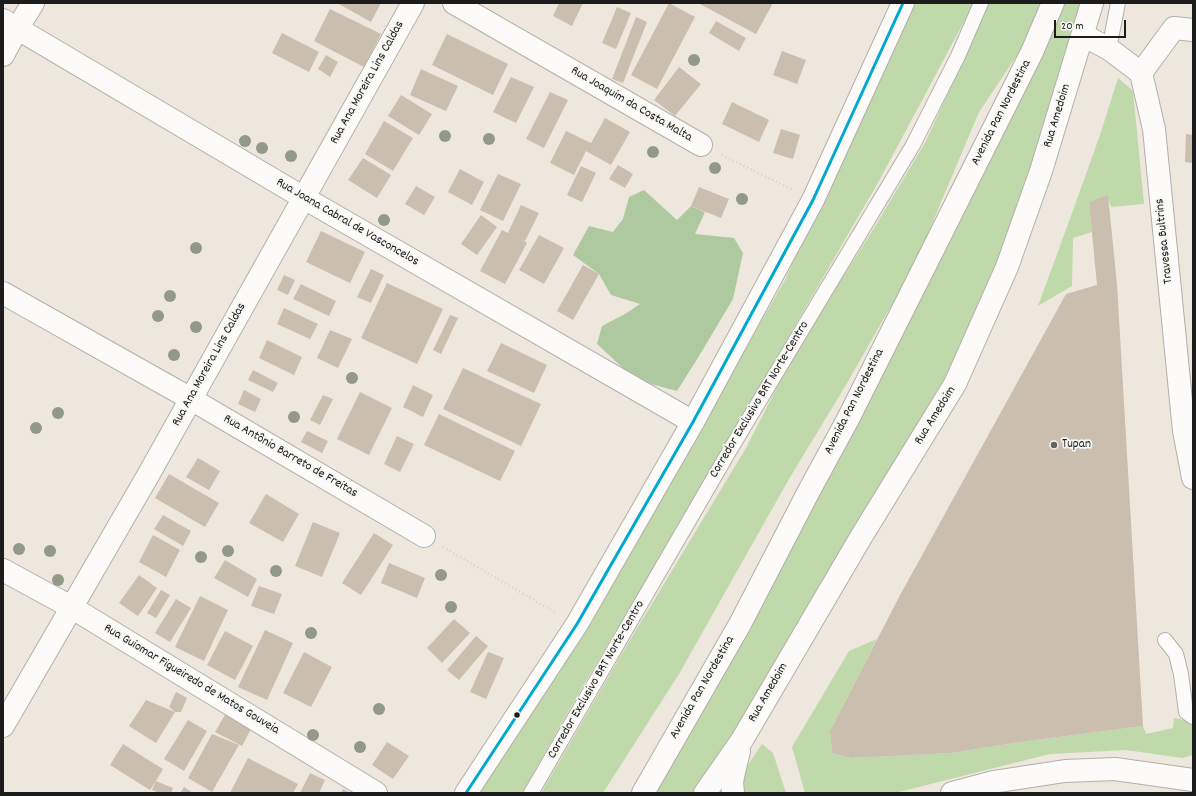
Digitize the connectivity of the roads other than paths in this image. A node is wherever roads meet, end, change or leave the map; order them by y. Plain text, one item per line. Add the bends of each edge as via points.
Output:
1 (33, 3) edge
2 (413, 3) edge
3 (454, 3) edge
4 (903, 3) edge
5 (981, 3) edge
6 (1053, 3) edge
7 (1092, 3) edge
8 (1118, 3) edge
9 (10, 25) edge
10 (1193, 30) edge
11 (1083, 35) junction
12 (1109, 49) junction
13 (3, 55) edge
14 (1141, 72) junction
15 (702, 145) road end
16 (304, 198) junction
17 (3, 293) edge
18 (191, 399) junction
19 (693, 422) junction
20 (1193, 478) edge
21 (424, 536) road end
22 (3, 570) edge
23 (71, 607) junction
24 (1165, 640) dead end
25 (1193, 717) edge
26 (3, 726) edge
27 (742, 740) junction
28 (1193, 780) edge
29 (376, 793) edge
30 (466, 793) edge
31 (531, 793) edge
32 (643, 793) edge
33 (705, 793) edge
34 (733, 793) edge
35 (952, 793) edge

1 - 9 main road
2 - 16 main road, Rua Ana Moreira Lins Caldas
3 - 15 main road, Rua Joaquim da Costa Malta
4 - 19 main road via 813,200
5 - 31 lane, Corredor Exclusivo BRT Norte-Centro via 958,56 913,145 730,450
6 - 32 main road, Avenida Pan Nordestina via 1022,73 848,419 740,624
7 - 11 main road, Rua Amedoim
8 - 12 lane
9 - 13 main road
9 - 16 main road, Rua Joana Cabral de Vasconcelos
10 - 14 main road via 1174,28
11 - 12 main road
11 - 27 main road, Rua Amedoim via 1041,171 1012,252 955,384 861,536
12 - 14 main road
14 - 20 main road, Travessa Bultrins via 1154,129 1184,431
16 - 18 main road, Rua Ana Moreira Lins Caldas
16 - 19 main road, Rua Joana Cabral de Vasconcelos
17 - 18 main road, Rua Antônio Barreto de Freitas
18 - 21 main road, Rua Antônio Barreto de Freitas
18 - 23 main road, Rua Ana Moreira Lins Caldas
19 - 30 main road via 577,624
22 - 23 main road, Rua Guiomar Figueiredo de Matos Gouveia
23 - 26 main road, Rua Ana Moreira Lins Caldas
23 - 29 main road, Rua Guiomar Figueiredo de Matos Gouveia
24 - 25 lane via 1176,654 1186,712
27 - 33 main road, Rua Amedoim
27 - 34 main road via 732,782
28 - 35 main road via 1116,769 1065,771 993,782

